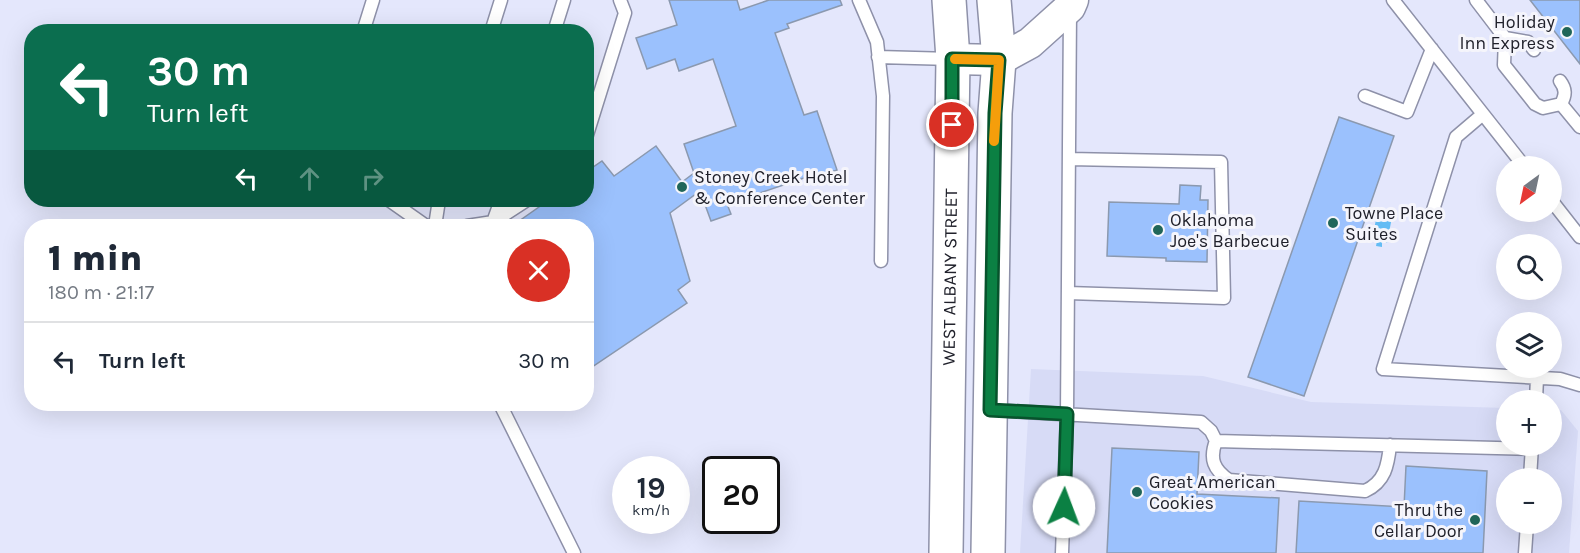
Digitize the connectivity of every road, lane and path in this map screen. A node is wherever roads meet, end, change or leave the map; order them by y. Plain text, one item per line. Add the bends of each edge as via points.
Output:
1 (373, 0) edge
2 (501, 0) edge
3 (564, 0) edge
4 (620, 0) edge
5 (859, 0) edge
6 (949, 0) edge
7 (994, 0) edge
8 (1393, 0) edge
9 (1476, 0) edge
10 (1072, 3) edge
11 (366, 24) edge
12 (494, 24) edge
13 (556, 24) edge
14 (1505, 38) junction
15 (1432, 49) junction
16 (1534, 50) dead end
17 (878, 57) junction
18 (952, 59) junction
19 (999, 60) junction
20 (1560, 81) dead end
21 (1365, 96) dead end
22 (1561, 104) junction
23 (594, 112) edge
24 (1483, 114) junction
25 (1580, 127) edge
26 (1516, 156) edge
27 (1069, 159) junction
28 (399, 207) edge
29 (516, 207) edge
30 (1562, 214) edge
31 (416, 219) edge
32 (498, 219) edge
33 (1580, 237) edge
34 (881, 261) dead end
35 (1068, 293) junction
36 (1496, 376) edge
37 (1537, 378) joint
38 (1580, 386) edge
39 (1536, 390) edge
40 (990, 410) junction
41 (503, 411) edge
42 (1067, 414) junction
43 (1216, 441) junction
44 (1390, 446) junction
45 (1496, 447) edge
46 (1526, 534) edge
47 (574, 553) edge
48 (945, 553) edge
49 (988, 553) edge
50 (1062, 553) edge
51 (1525, 553) edge

1 - 11 lane
2 - 12 lane
3 - 13 lane
4 - 23 lane via 625,13
5 - 17 lane via 877,42
6 - 18 main road, WEST ALBANY STREET
7 - 19 main road
8 - 15 lane
9 - 14 lane
10 - 19 street via 1030,43
10 - 27 lane
14 - 16 lane via 1528,42
14 - 22 lane via 1504,65 1535,104 1543,108
15 - 21 lane via 1407,112
15 - 24 lane
17 - 18 lane
17 - 34 lane via 883,96
18 - 19 street
18 - 48 main road, WEST ALBANY STREET
19 - 40 main road
20 - 22 lane via 1566,95
22 - 25 lane
24 - 26 lane
24 - 36 lane via 1456,137 1383,369
27 - 35 lane
27 - 35 lane via 1221,162 1224,298
28 - 31 lane
29 - 32 lane
30 - 33 lane
35 - 42 lane
37 - 38 lane
37 - 39 lane
40 - 42 lane
40 - 49 main road
41 - 47 lane
42 - 43 lane via 1201,422
42 - 50 lane
43 - 44 lane
43 - 44 lane via 1212,462 1229,480 1365,491 1388,468
44 - 45 lane
46 - 51 lane

